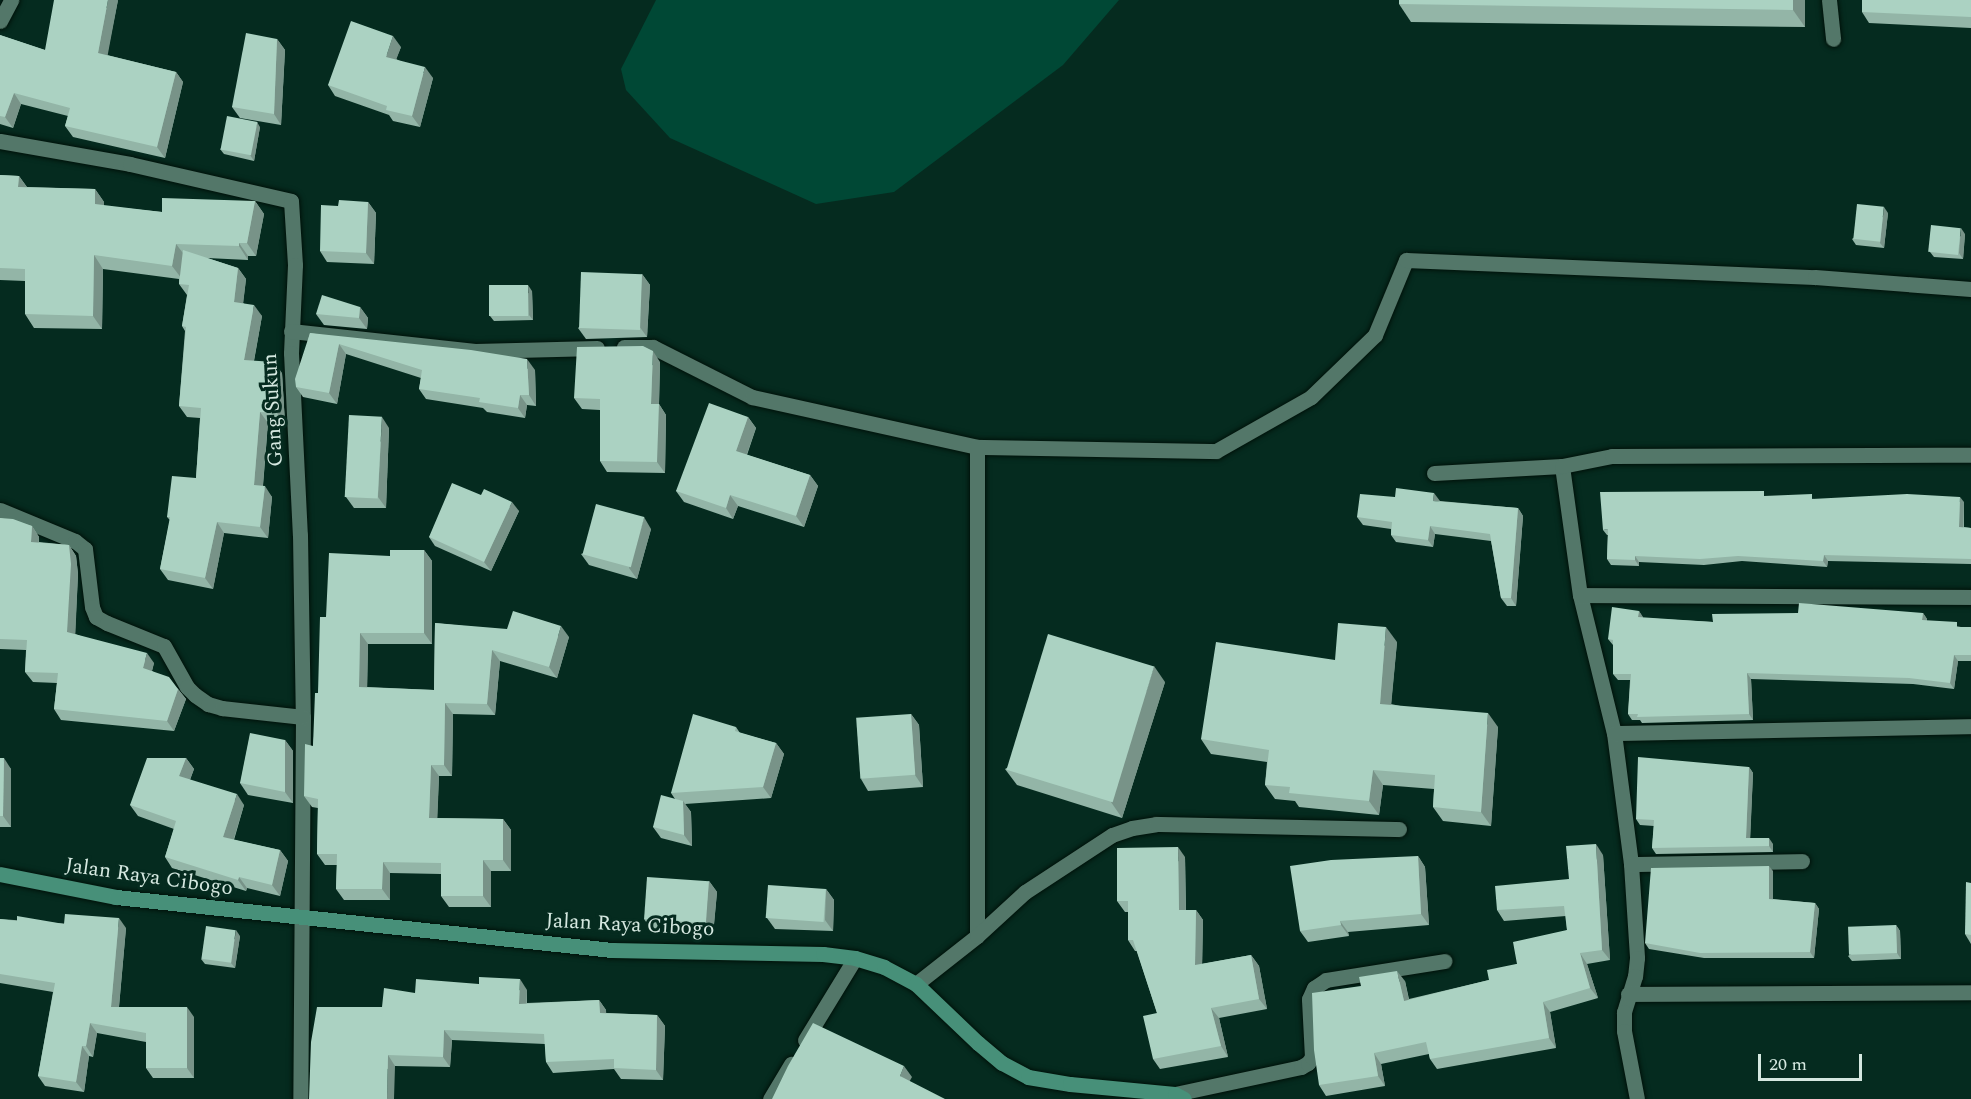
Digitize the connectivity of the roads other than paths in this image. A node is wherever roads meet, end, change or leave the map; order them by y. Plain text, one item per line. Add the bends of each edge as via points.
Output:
1 (11, 0) edge
2 (1829, 0) edge
3 (0, 21) edge
4 (1833, 39) dead end
5 (0, 141) edge
6 (1971, 289) edge
7 (291, 331) junction
8 (976, 447) junction
9 (1971, 455) edge
10 (1562, 466) junction
11 (1434, 473) dead end
12 (0, 510) edge
13 (1580, 595) junction
14 (1971, 597) edge
15 (303, 717) junction
16 (1971, 726) edge
17 (1614, 733) junction
18 (1400, 829) dead end
19 (1802, 861) dead end
20 (1631, 864) junction
21 (0, 874) edge
22 (301, 915) junction
23 (976, 936) junction
24 (855, 958) junction
25 (1444, 961) dead end
26 (916, 984) junction
27 (1971, 992) edge
28 (1628, 994) junction
29 (1179, 1097) edge
30 (300, 1099) edge
31 (770, 1099) edge
32 (1637, 1099) edge

1 - 3 street
2 - 4 street
5 - 7 street, Gang Sukun via 130,164 291,201 295,255
6 - 8 street via 1815,277 1406,260 1376,335 1311,397 1216,451
7 - 8 street via 475,351 652,347 752,397
7 - 15 street, Gang Sukun
8 - 23 street
9 - 10 street via 1612,456
10 - 11 street
10 - 13 street
12 - 15 street via 75,541 85,549 96,617 164,646 187,687 201,699 222,708
13 - 14 street
13 - 17 street
15 - 22 street, Gang Sukun
16 - 17 street
17 - 20 street
18 - 23 street via 1156,824 1132,828 1112,835 1025,892
19 - 20 street
20 - 28 street via 1637,958
21 - 22 street, Jalan Raya Cibogo via 116,897
22 - 24 street, Jalan Raya Cibogo via 612,950
22 - 30 street, Gang Sukun
23 - 26 street
24 - 26 street, Jalan Raya Cibogo via 884,967
24 - 31 street
25 - 29 street via 1326,980 1314,988 1309,999 1312,1057 1308,1063
26 - 29 street, Jalan Raya Cibogo via 1002,1063 1028,1077
27 - 28 street
28 - 32 street via 1625,1041

